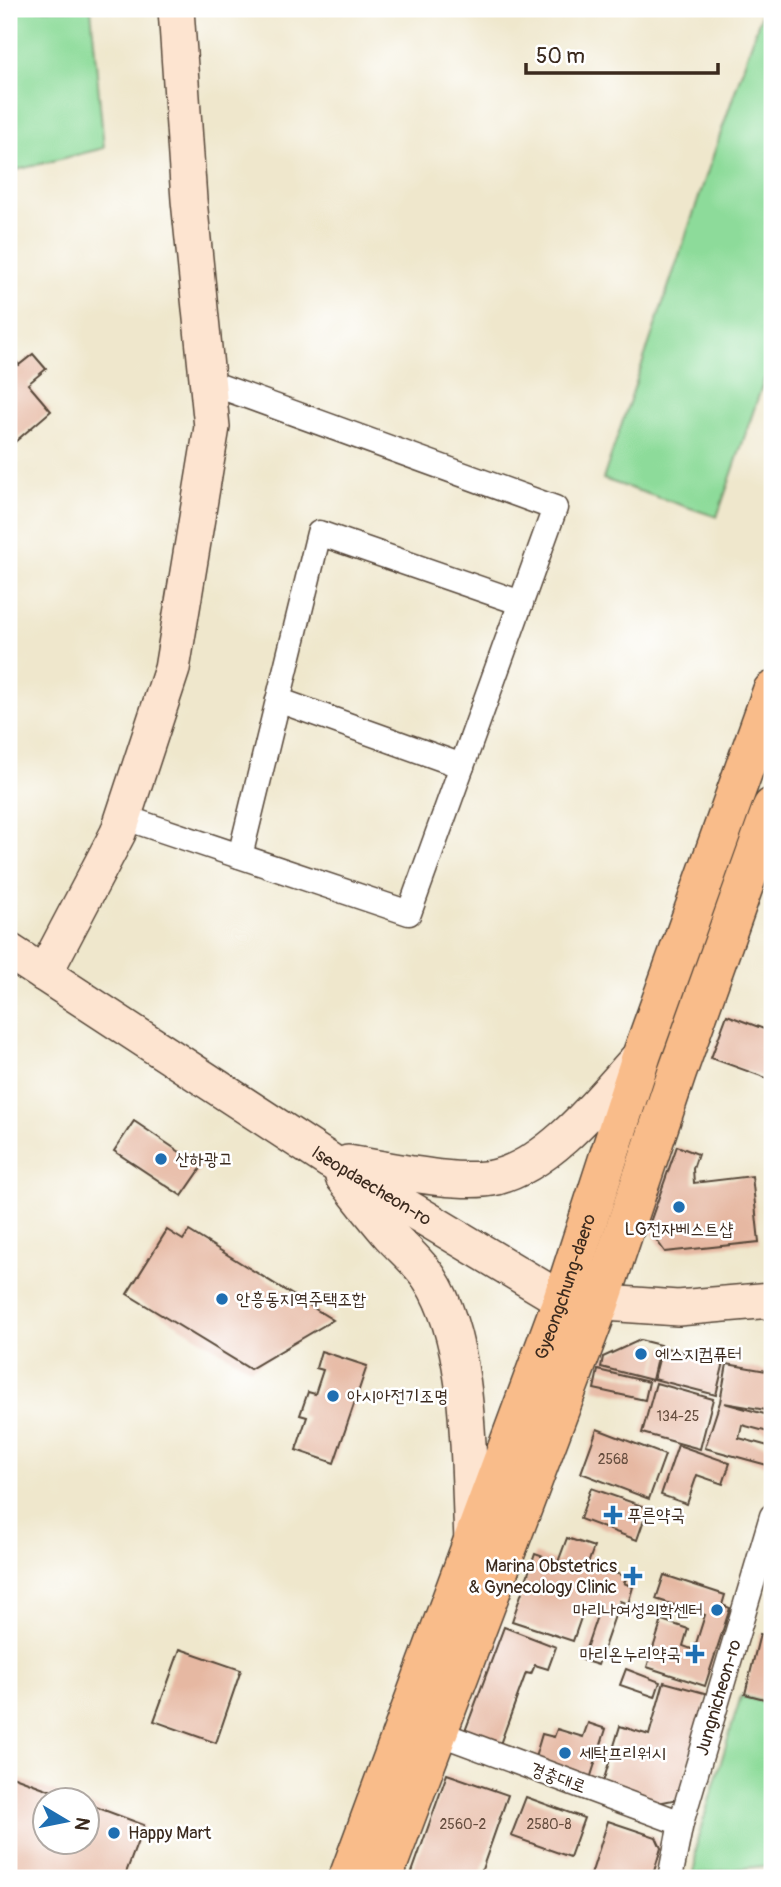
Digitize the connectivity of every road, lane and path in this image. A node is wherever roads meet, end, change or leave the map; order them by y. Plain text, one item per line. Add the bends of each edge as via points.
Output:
1 (176, 9) edge
2 (208, 382) junction
3 (521, 603) junction
4 (772, 691) edge
5 (278, 700) junction
6 (462, 766) junction
7 (772, 807) edge
8 (123, 817) junction
9 (240, 856) junction
10 (9, 951) edge
11 (44, 974) junction
12 (642, 1054) junction
13 (330, 1161) junction
14 (562, 1300) junction
15 (600, 1303) junction
16 (765, 1307) edge
17 (772, 1516) edge
18 (472, 1540) junction
19 (436, 1732) junction
20 (681, 1823) junction
21 (348, 1878) edge
22 (383, 1878) edge
23 (670, 1878) edge

1 - 2 street
2 - 3 street via 555,508
2 - 8 street via 212,427 172,669
3 - 5 street via 319,533
3 - 6 street
4 - 12 main road, Gyeongchung-daero
5 - 6 street
5 - 9 street
6 - 9 street via 409,913
7 - 15 main road, Gyeongchung-daero
8 - 9 street
8 - 11 street
10 - 11 street, Iseopdaecheon-ro
11 - 13 street, Iseopdaecheon-ro
12 - 13 street via 574,1128 537,1158 496,1177 464,1178
12 - 14 main road, Gyeongchung-daero
13 - 14 street, Iseopdaecheon-ro
13 - 18 street via 429,1278 449,1317 466,1425
14 - 15 street, Iseopdaecheon-ro
14 - 18 main road, Gyeongchung-daero
15 - 16 street, Iseopdaecheon-ro
15 - 19 main road, Gyeongchung-daero
17 - 20 street, Jungnicheon-ro
18 - 21 main road, Gyeongchung-daero
19 - 20 street, 경충대로
19 - 22 main road, Gyeongchung-daero
20 - 23 street, Jungnicheon-ro

